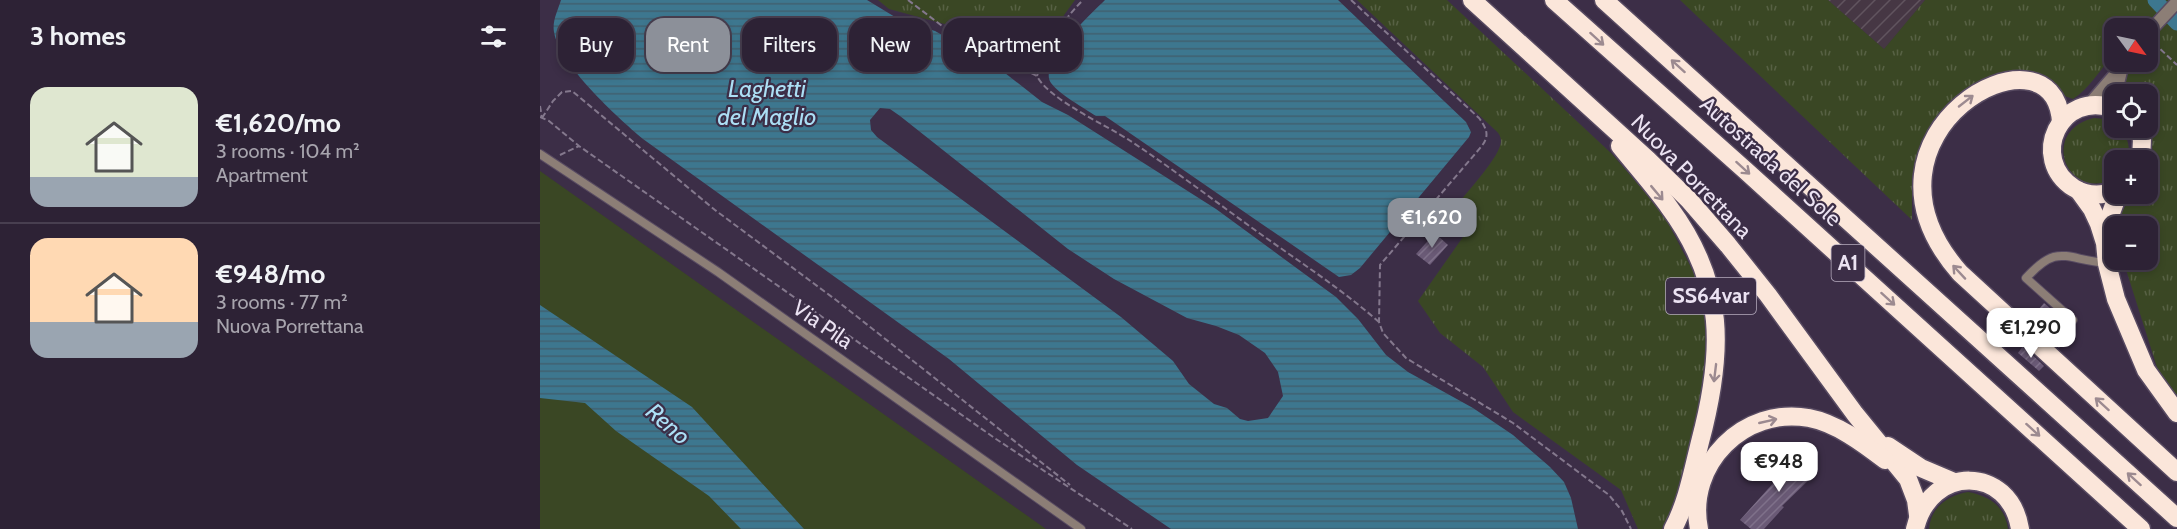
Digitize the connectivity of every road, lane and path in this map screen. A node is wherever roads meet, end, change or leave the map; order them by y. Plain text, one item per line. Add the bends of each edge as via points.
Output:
1 (908, 0) edge
2 (1083, 0) edge
3 (1351, 0) edge
4 (1472, 0) edge
5 (1554, 0) edge
6 (1604, 0) edge
7 (2177, 2) edge
8 (2158, 23) edge
9 (2158, 40) edge
10 (2177, 65) edge
11 (2117, 72) edge
12 (1037, 76) junction
13 (1581, 99) junction
14 (2089, 105) junction
15 (2104, 105) edge
16 (540, 106) edge
17 (541, 118) edge
18 (2061, 122) junction
19 (579, 146) junction
20 (540, 154) edge
21 (549, 160) junction
22 (2079, 191) junction
23 (2104, 194) edge
24 (2104, 243) edge
25 (2104, 264) edge
26 (2109, 270) edge
27 (2073, 320) dead end
28 (1379, 322) junction
29 (2177, 413) edge
30 (1874, 436) junction
31 (2177, 472) edge
32 (1908, 479) junction
33 (1954, 482) junction
34 (1082, 494) junction
35 (2177, 518) edge
36 (1916, 522) edge
37 (1081, 529) edge
38 (1132, 529) edge
39 (1631, 529) edge
40 (1673, 529) edge
41 (1699, 529) edge
42 (2020, 529) edge
43 (2141, 529) edge

1 - 12 path via 954,35
2 - 12 path via 1049,45
3 - 28 path via 1487,129 1481,147 1380,265
4 - 13 highway, Nuova Porrettana / SS64var
5 -> 43 highway, Autostrada del Sole / A1
35 -> 6 highway, Autostrada del Sole / A1
7 - 8 street
9 - 10 path
11 - 14 street
12 - 28 path via 1055,95 1156,158 1348,295
13 - 30 highway, Nuova Porrettana / SS64var via 1689,200 1768,295
13 -> 40 highway, SS64var via 1683,228 1703,268 1714,308 1717,358 1710,404
14 - 15 highway
14 - 18 highway via 2078,108
16 - 17 path
17 - 19 path
17 - 34 path via 562,92 572,91 715,210
18 - 22 highway via 2052,147 2053,161 2058,174
31 -> 18 highway via 1960,273 1929,224 1922,183 1928,149 1958,107 1988,88 2026,80 2051,93 2060,108
19 - 21 path
19 - 34 path via 996,439
20 - 21 lane, Via Pila
21 - 37 lane, Via Pila via 727,279
22 - 23 highway
22 - 24 highway via 2092,208
25 - 27 lane via 2053,255 2026,278
26 - 29 highway via 2116,299 2146,370
28 - 39 path via 1383,333 1406,358 1513,423 1609,495
30 - 32 highway
30 - 33 highway, SS64var via 1921,468
32 - 36 highway via 1917,500
41 -> 32 highway via 1699,488 1714,457 1725,443 1757,423 1809,418 1827,424
33 - 36 highway via 1926,500
33 - 42 highway, SS64var via 1986,483 2000,491 2011,503
34 - 38 path

